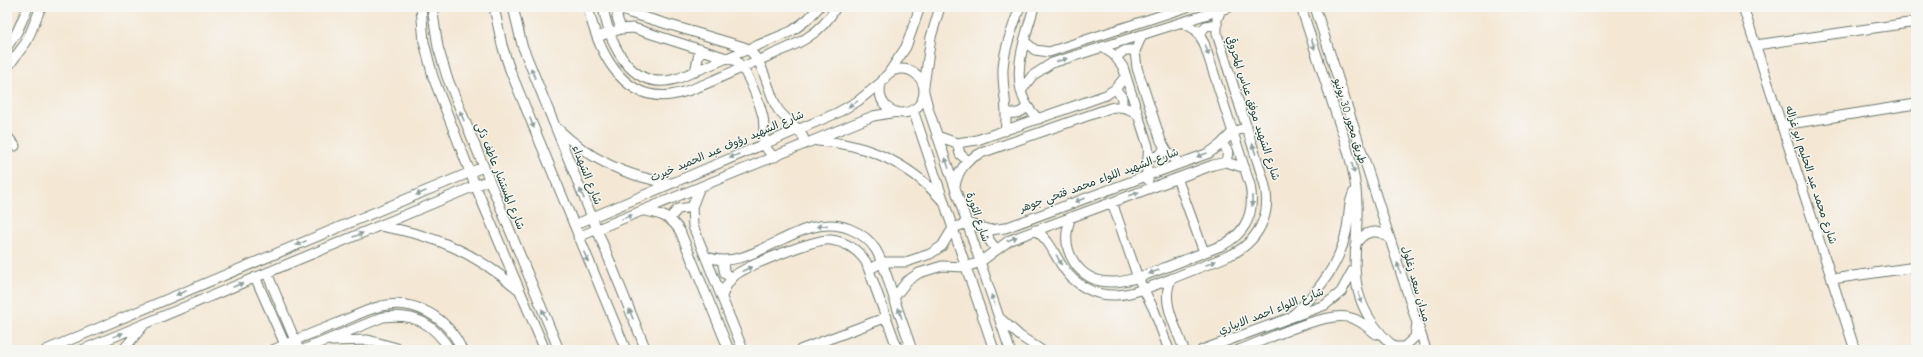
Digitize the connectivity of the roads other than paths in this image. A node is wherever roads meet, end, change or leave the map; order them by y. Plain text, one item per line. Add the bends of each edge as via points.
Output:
1 (28, 7) edge
2 (41, 7) edge
3 (422, 7) edge
4 (432, 7) edge
5 (494, 7) edge
6 (513, 7) edge
7 (588, 7) edge
8 (603, 7) edge
9 (819, 7) edge
10 (920, 7) edge
11 (940, 7) edge
12 (1020, 7) edge
13 (1034, 7) edge
14 (1187, 7) edge
15 (1301, 7) edge
16 (1315, 7) edge
17 (1743, 7) edge
18 (618, 8) edge
19 (833, 8) edge
20 (1226, 8) edge
21 (1182, 22) junction
22 (1916, 22) edge
23 (1216, 24) junction
24 (621, 29) junction
25 (610, 32) junction
26 (1199, 34) junction
27 (1142, 35) junction
28 (597, 38) junction
29 (1024, 41) junction
30 (1756, 45) junction
31 (7, 47) edge
32 (1102, 48) junction
33 (700, 49) junction
34 (748, 49) junction
35 (1135, 51) junction
36 (1040, 52) junction
37 (728, 58) junction
38 (1117, 58) junction
39 (758, 61) junction
40 (1047, 66) junction
41 (743, 67) junction
42 (7, 68) edge
43 (695, 72) junction
44 (1126, 76) junction
45 (885, 78) junction
46 (924, 89) junction
47 (1115, 89) junction
48 (1021, 91) junction
49 (1916, 104) edge
50 (1027, 106) junction
51 (1122, 107) junction
52 (913, 110) junction
53 (897, 112) junction
54 (1007, 112) junction
55 (1138, 115) junction
56 (1039, 119) junction
57 (1783, 125) junction
58 (555, 126) junction
59 (1247, 127) junction
60 (798, 129) junction
61 (1006, 131) junction
62 (1233, 132) junction
63 (470, 135) junction
64 (7, 136) edge
65 (937, 136) junction
66 (457, 140) junction
67 (814, 140) junction
68 (957, 143) junction
69 (1222, 143) junction
70 (764, 144) junction
71 (804, 144) junction
72 (15, 146) dead end
73 (1164, 148) junction
74 (1149, 156) junction
75 (774, 157) junction
76 (968, 161) junction
77 (1226, 162) junction
78 (1180, 164) junction
79 (483, 167) junction
80 (470, 172) junction
81 (1246, 172) junction
82 (1261, 172) junction
83 (1146, 176) junction
84 (1177, 178) junction
85 (489, 180) junction
86 (670, 183) junction
87 (439, 185) junction
88 (476, 185) junction
89 (954, 186) junction
90 (1151, 188) junction
91 (1356, 188) junction
92 (699, 189) junction
93 (444, 199) junction
94 (497, 200) junction
95 (1112, 202) junction
96 (945, 203) junction
97 (484, 205) junction
98 (692, 207) junction
99 (644, 210) junction
100 (1071, 217) junction
101 (592, 218) junction
102 (669, 219) junction
103 (967, 223) junction
104 (380, 226) junction
105 (574, 226) junction
106 (953, 228) junction
107 (597, 229) junction
108 (987, 229) junction
109 (1035, 230) junction
110 (578, 237) junction
111 (1390, 239) junction
112 (1355, 246) junction
113 (996, 249) junction
114 (1204, 252) junction
115 (705, 256) junction
116 (1188, 259) junction
117 (725, 261) junction
118 (882, 262) junction
119 (980, 262) junction
120 (1354, 266) junction
121 (966, 267) junction
122 (1916, 267) edge
123 (870, 269) junction
124 (1192, 270) junction
125 (266, 273) junction
126 (733, 277) junction
127 (255, 278) junction
128 (1138, 278) junction
129 (1172, 278) junction
130 (1832, 280) junction
131 (519, 289) junction
132 (1143, 290) junction
133 (722, 297) junction
134 (894, 298) junction
135 (409, 304) junction
136 (406, 316) junction
137 (887, 317) junction
138 (999, 318) junction
139 (1289, 318) junction
140 (1417, 323) junction
141 (144, 325) junction
142 (1386, 339) junction
143 (295, 340) junction
144 (321, 342) junction
145 (286, 347) edge
146 (1395, 348) edge
147 (46, 350) edge
148 (82, 350) edge
149 (123, 350) edge
150 (273, 350) edge
151 (299, 350) edge
152 (303, 350) edge
153 (404, 350) edge
154 (450, 350) edge
155 (462, 350) edge
156 (545, 350) edge
157 (559, 350) edge
158 (626, 350) edge
159 (646, 350) edge
160 (729, 350) edge
161 (743, 350) edge
162 (800, 350) edge
163 (898, 350) edge
164 (912, 350) edge
165 (994, 350) edge
166 (1010, 350) edge
167 (1041, 350) edge
168 (1169, 350) edge
169 (1184, 350) edge
170 (1202, 350) edge
171 (1238, 350) edge
172 (1426, 350) edge
173 (1855, 350) edge

1 - 31 street
2 - 42 street via 27,41
3 - 66 street via 424,42 433,77
63 -> 4 street, شارع المستشار عاطف ذكى via 442,62
5 -> 105 street via 506,58
58 -> 6 street, شارع الشهداء via 522,46
7 - 28 street
8 - 25 street
9 - 34 street via 800,26
10 - 45 street via 906,47
11 - 46 street, شارع الثورة via 931,37
12 - 54 street via 1004,63 1003,82
13 - 29 street
14 - 36 street via 1054,50
15 -> 91 street, طريق محور 30 يونيو via 1348,152
16 - 111 street, طريق محور 30 يونيو
17 - 30 street, شارع محمد عبد الحليم ابو غزاله
18 - 24 street via 617,17
18 - 34 street
19 - 39 street via 824,25 808,38
20 - 21 street
20 - 23 street, شارع الشهيد موفق عباس المحروقي
21 - 26 street
21 - 27 street
22 - 30 street
23 - 26 street via 1206,26
23 - 59 street, شارع الشهيد موفق عباس المحروقي
24 - 25 street
24 - 33 street via 633,28
25 - 28 street
25 - 43 street via 625,62 644,79 671,81
26 -> 62 street
27 - 32 street
27 - 35 street
28 - 41 street via 609,62 622,79 635,89 650,95 684,92
29 - 36 street
29 - 48 street via 1019,69
30 - 57 street, شارع محمد عبد الحليم ابو غزاله
32 - 38 street
40 -> 32 street
33 - 37 street
33 - 43 street
34 - 37 street
34 - 39 street
35 - 38 street via 1123,51
35 - 73 street via 1137,68
36 - 40 street via 1041,60
37 - 41 street
37 - 43 street
38 - 44 street
39 - 41 street
39 - 60 street via 779,111
40 - 48 street via 1032,76
41 - 70 street via 763,117
44 - 47 street
44 - 55 street
45 - 46 street via 900,69 910,71 919,77
45 - 53 street via 880,89 882,99 888,107
45 -> 60 street, شارع الشهيد رؤوف عبد الحميد خيرت via 848,107
46 - 52 street via 921,103
46 - 65 street, شارع الثورة
47 - 51 street via 1122,97
47 - 56 street via 1106,95
48 - 50 street
49 - 57 street
50 - 54 street via 1014,114
50 - 56 street
51 - 55 street
51 - 76 street via 1110,108 981,153
52 - 53 street
52 - 96 street
53 - 67 street via 873,116
54 - 61 street
55 - 74 street
56 - 61 street
57 - 130 street, شارع محمد عبد الحليم ابو غزاله
58 - 86 street via 574,144 608,165 644,178
101 -> 58 street, شارع الشهداء
59 - 62 street
82 -> 59 street, شارع الشهيد موفق عباس المحروقي
60 - 70 street, شارع الشهيد رؤوف عبد الحميد خيرت
60 - 71 street
61 - 68 street via 970,142
62 - 69 street, شارع الشهيد اللواء محمد فتحي جوهر
62 - 81 street
63 - 66 street
63 - 79 street, شارع المستشار عاطف ذكى
64 - 72 street
65 - 68 street
89 -> 65 street, شارع الثورة
66 - 80 street
67 - 71 street
67 - 96 street via 851,145 886,157 918,177
68 - 76 street via 960,154
69 - 77 street via 1228,152
69 -> 78 street, شارع الشهيد اللواء محمد فتحي جوهر via 1209,153
70 - 75 street
70 -> 86 street, شارع الشهيد رؤوف عبد الحميد خيرت
71 - 75 street
73 - 74 street via 1160,155
73 - 78 street
74 - 83 street
75 - 92 street
76 - 89 street via 959,172
77 - 81 street
77 - 84 street
78 - 83 street, شارع الشهيد اللواء محمد فتحي جوهر
79 - 80 street
79 - 85 street, شارع المستشار عاطف ذكى
80 - 87 street
80 - 88 street
81 - 82 street
81 -> 114 street via 1252,200 1250,215 1244,228 1230,242
124 -> 82 street, شارع الشهيد موفق عباس المحروقي via 1236,252 1257,234 1264,220 1267,205
83 - 90 street
83 -> 108 street, شارع الشهيد اللواء محمد فتحي جوهر via 1005,228
84 - 90 street
84 - 114 street
85 - 88 street
85 - 94 street, شارع المستشار عاطف ذكى
86 - 101 street, شارع الشهيد رؤوف عبد الحميد خيرت
87 - 93 street
87 -> 147 street
88 - 93 street
88 - 97 street
89 - 103 street, شارع الثورة
95 -> 90 street
91 - 112 street, طريق محور 30 يونيو via 1358,217
91 - 139 street via 1351,199 1347,231 1336,261 1317,289
92 - 98 street
92 - 99 street
93 - 104 street
94 - 97 street
157 -> 94 street, شارع المستشار عاطف ذكى
95 - 100 street
95 - 128 street
96 - 106 street
97 - 131 street
98 - 102 street via 678,209
98 - 115 street via 693,226
99 - 102 street
107 -> 99 street
100 - 109 street
100 - 128 street via 1066,235 1068,246 1074,262 1083,272 1106,282
101 - 105 street, شارع الشهيد رؤوف عبد الحميد خيرت
101 - 107 street, شارع الشهداء
102 - 160 street via 680,231
103 - 106 street
103 - 108 street, شارع الشهيد اللواء محمد فتحي جوهر
103 - 119 street, شارع الثورة
125 -> 104 street
104 - 131 street via 405,230 454,246 477,258
105 - 110 street
106 - 118 street via 942,246 930,254 906,262
106 - 121 street
107 - 110 street
159 -> 107 street, شارع الشهداء
108 - 113 street via 989,240
113 -> 109 street
109 -> 132 street, شارع الشهيد موفق عباس المحروقي via 1048,241 1065,271 1081,286 1097,293 1115,296
110 -> 158 street
111 - 112 street, ميدان سعد زغلول via 1382,233 1371,232 1361,237
140 -> 111 street, ميدان سعد زغلول
112 - 120 street, ميدان سعد زغلول
113 - 119 street
114 - 116 street
115 - 117 street
115 - 133 street
116 - 124 street
116 -> 128 street
118 -> 117 street via 875,249 862,236 845,227 824,225 804,230 740,258
117 - 126 street via 725,274
118 - 123 street
118 - 134 street
119 - 121 street
138 -> 119 street, شارع الثورة
120 - 139 street, شارع اللواء احمد الابياري via 1346,286 1331,301
120 -> 142 street, ميدان سعد زغلول via 1356,284 1364,308 1372,323
121 - 134 street via 942,266 919,273 906,281
121 - 165 street
122 - 130 street
126 -> 123 street via 801,246 822,240 837,241 851,246 862,256
123 - 137 street
124 - 129 street, شارع الشهيد موفق عباس المحروقي
125 - 127 street
125 - 143 street
126 - 133 street
141 -> 127 street
127 - 145 street
128 - 132 street
129 - 132 street, شارع الشهيد موفق عباس المحروقي
129 - 169 street via 1167,288 1167,299
130 - 173 street, شارع محمد عبد الحليم ابو غزاله
131 - 156 street
132 - 168 street via 1154,310
133 - 161 street
164 -> 134 street
135 - 136 street
135 - 143 street via 380,306
135 - 155 street via 427,310 442,321
136 - 144 street via 383,317
136 - 154 street via 420,320 433,328
137 - 162 street
137 - 163 street
138 - 166 street, شارع الثورة
138 - 167 street
139 - 170 street, شارع اللواء احمد الابياري
140 - 146 street, ميدان سعد زغلول via 1417,333 1412,341 1404,347
140 - 172 street
148 -> 141 street
141 - 149 street
142 - 146 street, ميدان سعد زغلول
142 - 171 street via 1356,320 1338,316 1325,318
143 - 145 street
143 - 151 street
144 - 152 street
144 - 153 street via 344,339 368,340
145 - 150 street

